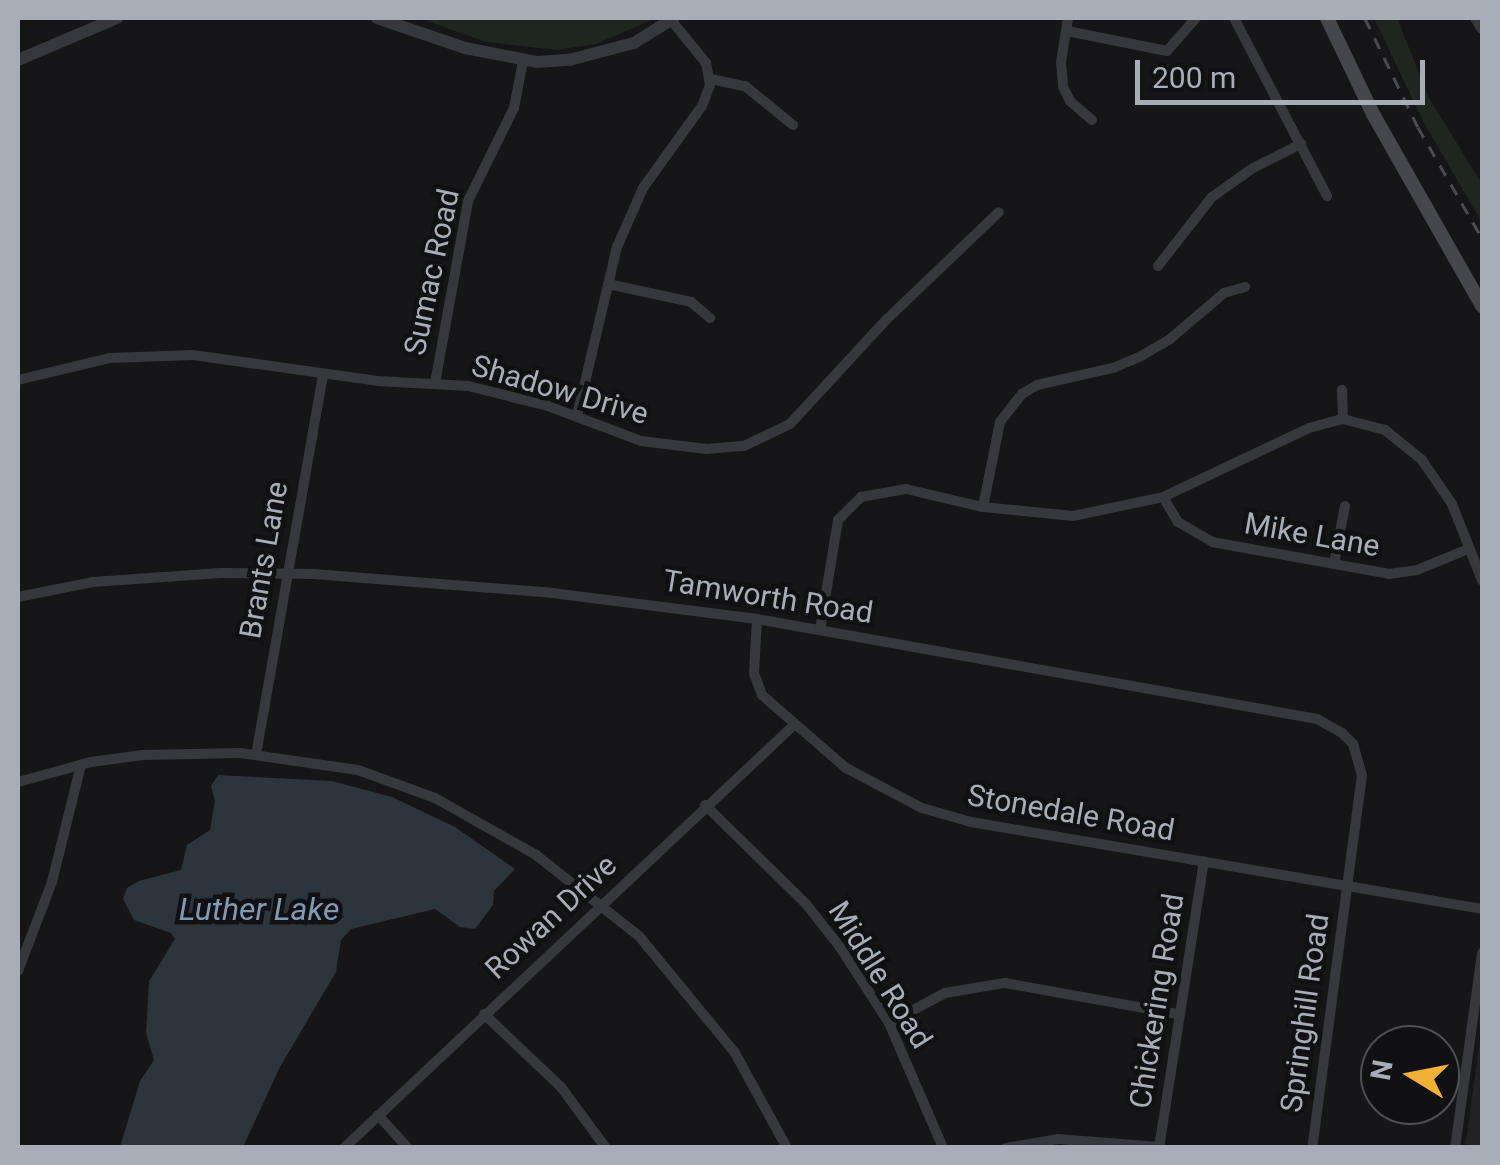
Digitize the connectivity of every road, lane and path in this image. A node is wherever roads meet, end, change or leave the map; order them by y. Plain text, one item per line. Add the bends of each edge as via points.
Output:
1 (116, 18) edge
2 (377, 18) edge
3 (1068, 18) edge
4 (1196, 18) edge
5 (1234, 18) edge
6 (1327, 18) edge
7 (1475, 18) edge
8 (673, 19) edge
9 (1482, 29) edge
10 (1068, 31) junction
11 (18, 60) edge
12 (523, 61) junction
13 (711, 79) junction
14 (1092, 120) dead end
15 (793, 124) dead end
16 (1301, 144) junction
17 (1327, 196) dead end
18 (999, 212) dead end
19 (1158, 266) dead end
20 (608, 284) junction
21 (1245, 287) dead end
22 (1482, 306) edge
23 (710, 318) dead end
24 (322, 374) junction
25 (18, 380) edge
26 (435, 383) junction
27 (1342, 390) dead end
28 (576, 416) junction
29 (1343, 419) junction
30 (1163, 496) junction
31 (1346, 506) dead end
32 (983, 507) junction
33 (1468, 549) junction
34 (1334, 564) junction
35 (287, 574) junction
36 (1482, 580) edge
37 (18, 597) edge
38 (757, 619) junction
39 (820, 630) junction
40 (794, 724) junction
41 (256, 755) junction
42 (81, 764) junction
43 (18, 782) edge
44 (705, 805) junction
45 (1204, 862) junction
46 (1347, 886) junction
47 (600, 904) junction
48 (1482, 909) edge
49 (1482, 953) edge
50 (18, 971) edge
51 (484, 1014) junction
52 (1178, 1014) junction
53 (889, 1023) junction
54 (378, 1115) junction
55 (1159, 1147) edge
56 (344, 1148) edge
57 (408, 1148) edge
58 (606, 1148) edge
59 (788, 1148) edge
60 (943, 1148) edge
61 (1006, 1148) edge
62 (1312, 1148) edge
63 (1455, 1148) edge

1 - 11 street
2 - 12 street
3 - 10 street
4 - 10 street via 1167,50
5 - 16 street
6 - 22 main road
7 - 9 street
8 - 12 street via 597,54
8 - 13 street
10 - 14 street via 1063,87
12 - 26 street, Sumac Road via 514,108 468,201
13 - 15 street via 745,86
13 - 20 street via 702,106 643,188
16 - 17 street
16 - 19 street via 1212,197
18 - 28 street, Shadow Drive via 886,320 800,415 764,440 726,448 663,445
20 - 23 street via 691,302
20 - 28 street
21 - 32 street via 1224,294 1141,356 1022,394 1000,422
24 - 25 street, Shadow Drive via 165,354 110,358
24 - 26 street, Shadow Drive
24 - 35 street, Brants Lane
26 - 28 street, Shadow Drive via 508,394
27 - 29 street
29 - 30 street
29 - 33 street via 1384,430 1422,460 1452,504
30 - 32 street via 1073,516
30 - 34 street, Mike Lane via 1178,522 1212,542
31 - 34 street
32 - 39 street via 906,489 852,503 838,520
33 - 34 street, Mike Lane via 1399,574
33 - 36 street
35 - 37 street, Tamworth Road via 141,578
35 - 38 street, Tamworth Road via 571,594
35 - 41 street, Brants Lane
38 - 39 street, Tamworth Road
38 - 40 street, Stonedale Road via 754,673 762,695
39 - 46 street, Tamworth Road via 1332,726 1353,744 1361,763
40 - 44 street, Rowan Drive
40 - 45 street, Stonedale Road via 846,768 934,812
41 - 42 street via 170,753
41 - 47 street via 406,785 536,855
42 - 43 street
42 - 50 street via 52,882
44 - 47 street, Rowan Drive
44 - 53 street, Middle Road via 806,904
45 - 46 street, Stonedale Road
45 - 52 street, Chickering Road
46 - 48 street, Stonedale Road
46 - 62 street, Springhill Road
47 - 51 street, Rowan Drive
47 - 59 street via 639,936 700,1006
49 - 63 street
51 - 54 street, Rowan Drive
51 - 58 street via 561,1087
52 - 53 street via 1005,983 945,994
52 - 55 street, Chickering Road
53 - 60 street, Middle Road
54 - 56 street, Rowan Drive
54 - 57 street
55 - 61 street via 1058,1139

